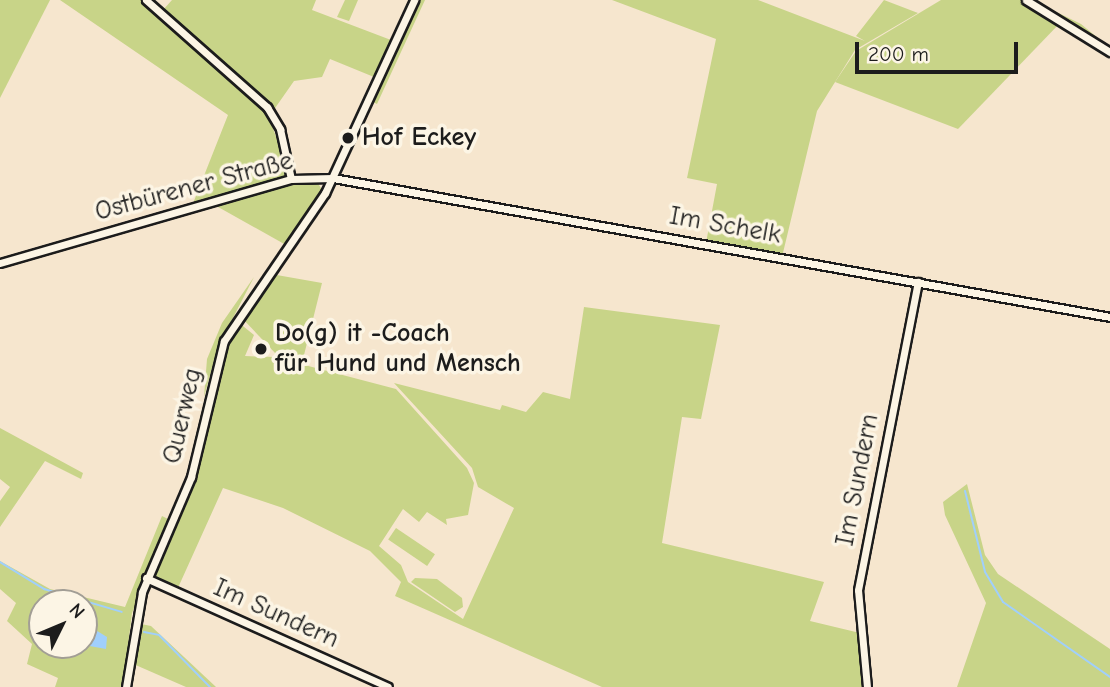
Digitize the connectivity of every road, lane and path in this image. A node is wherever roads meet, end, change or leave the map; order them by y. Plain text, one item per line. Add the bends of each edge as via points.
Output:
1 (146, 0) edge
2 (414, 0) edge
3 (1026, 0) edge
4 (1110, 52) edge
5 (333, 178) junction
6 (291, 179) junction
7 (0, 262) edge
8 (918, 282) junction
9 (1110, 317) edge
10 (146, 579) junction
11 (126, 687) edge
12 (388, 687) edge
13 (867, 687) edge

1 - 6 street via 267,107 280,129
2 - 5 street, Ostbürener Straße
3 - 4 street
5 - 6 street, Ostbürener Straße
5 - 8 street, Im Schelk
5 - 10 street, Querweg via 224,341 191,477
6 - 7 street, Ostbürener Straße
8 - 9 street, Im Schelk
8 - 13 street, Im Sundern via 858,590
10 - 11 street, Querweg
10 - 12 street, Im Sundern

